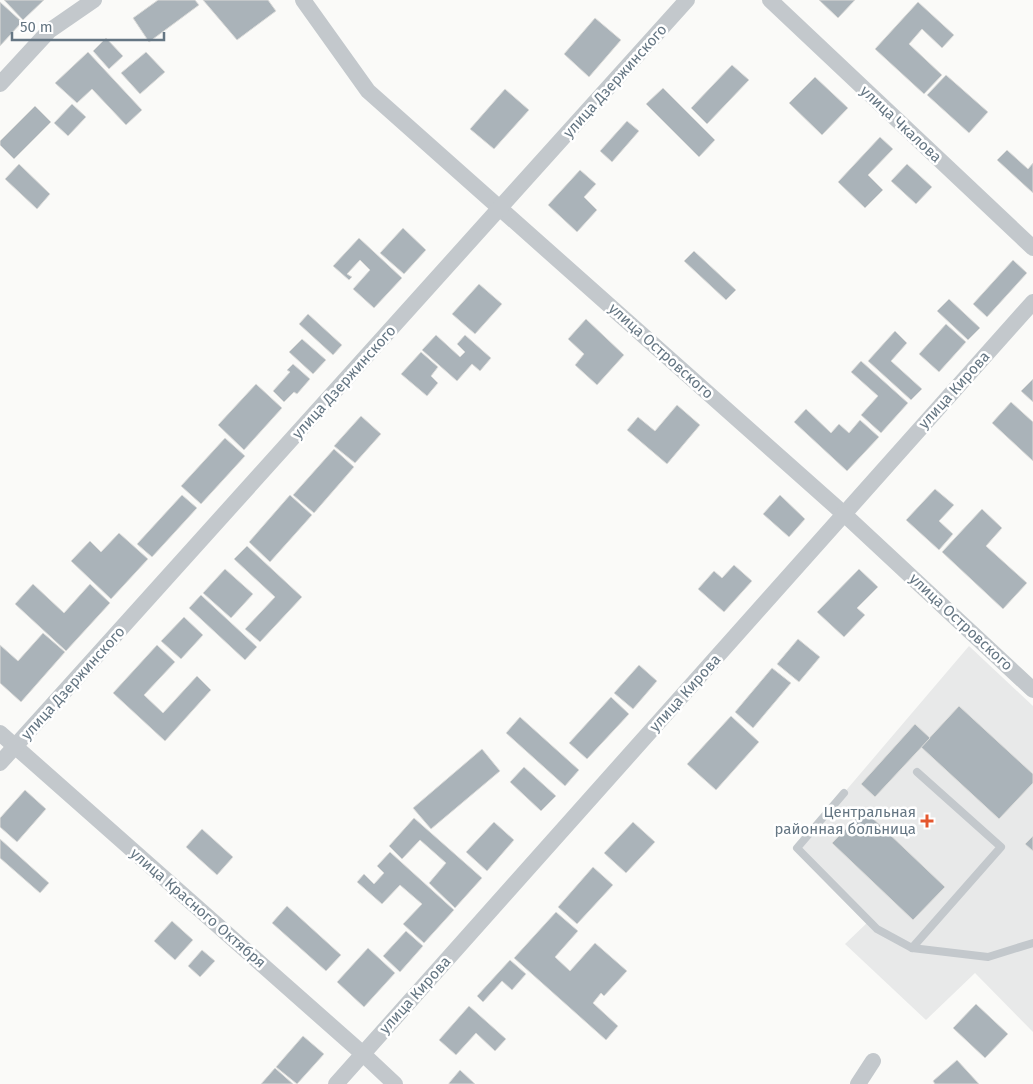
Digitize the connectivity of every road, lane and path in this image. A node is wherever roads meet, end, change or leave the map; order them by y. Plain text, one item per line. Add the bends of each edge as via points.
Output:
1 (94, 0) edge
2 (303, 0) edge
3 (687, 0) edge
4 (770, 0) edge
5 (0, 84) edge
6 (500, 208) junction
7 (1033, 248) edge
8 (1033, 302) edge
9 (844, 514) junction
10 (1033, 690) edge
11 (0, 733) edge
12 (15, 746) junction
13 (0, 764) edge
14 (917, 772) dead end
15 (844, 793) dead end
16 (1033, 943) edge
17 (912, 948) junction
18 (363, 1054) junction
19 (873, 1061) dead end
20 (336, 1084) edge
21 (395, 1084) edge
22 (858, 1084) edge

1 - 5 street via 49,31
2 - 6 street, улица Островского via 368,91
3 - 6 street, улица Дзержинского
4 - 7 street, улица Чкалова
6 - 9 street, улица Островского
6 - 12 street, улица Дзержинского
8 - 9 street, улица Кирова
9 - 10 street, улица Островского
9 - 18 street, улица Кирова
11 - 12 street, улица Красного Октября
12 - 13 street, улица Дзержинского
12 - 18 street, улица Красного Октября
14 - 17 lane via 1001,847
15 - 17 lane via 796,848 877,929
16 - 17 lane via 988,957
18 - 20 street, улица Кирова
18 - 21 street, улица Красного Октября
19 - 22 street

